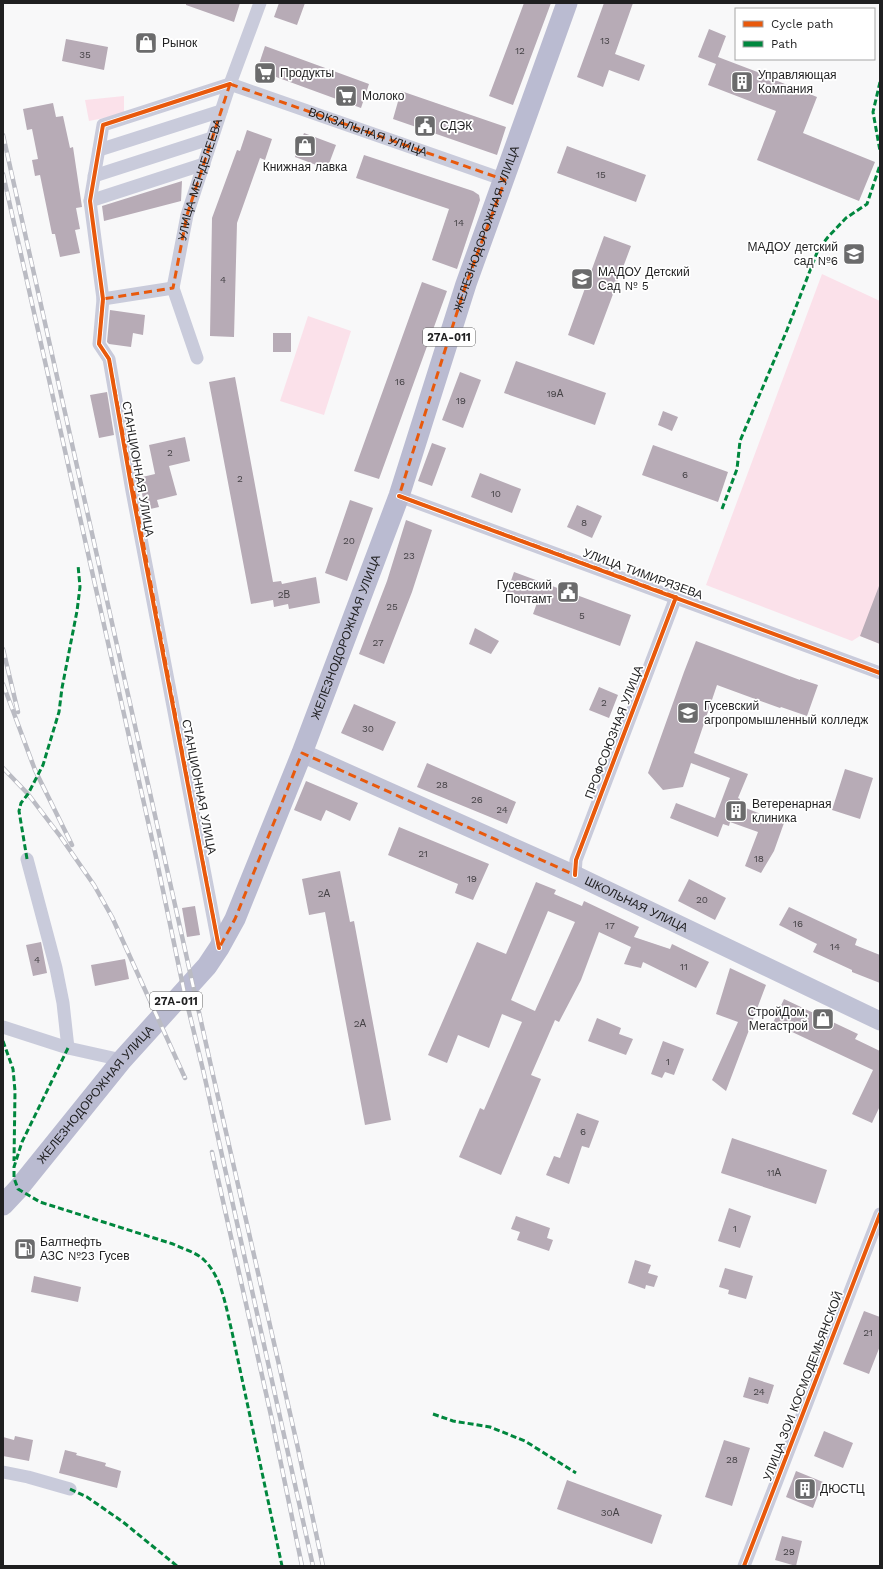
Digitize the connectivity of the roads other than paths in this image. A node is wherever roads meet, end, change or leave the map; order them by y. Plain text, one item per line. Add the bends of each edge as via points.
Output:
1 (260, 3) edge
2 (567, 3) edge
3 (230, 84) junction
4 (221, 111) junction
5 (212, 138) junction
6 (99, 150) junction
7 (204, 164) junction
8 (94, 176) junction
9 (505, 180) junction
10 (90, 201) junction
11 (173, 288) junction
12 (103, 299) junction
13 (197, 358) dead end
14 (399, 496) junction
15 (676, 597) junction
16 (880, 673) edge
17 (302, 753) junction
18 (27, 859) dead end
19 (575, 875) junction
20 (219, 948) junction
21 (880, 1021) edge
22 (3, 1027) edge
23 (68, 1048) junction
24 (122, 1060) junction
25 (3, 1205) edge
26 (880, 1214) edge
27 (3, 1472) edge
28 (70, 1489) dead end
29 (745, 1566) edge

1 - 3 street, УЛИЦА МЕНДЕЛЕЕВА
2 - 9 main road, ЖЕЛЕЗНОДОРОЖНАЯ УЛИЦА / 27А-011
3 - 4 street, УЛИЦА МЕНДЕЛЕЕВА
3 - 6 street, СТАНЦИОННАЯ УЛИЦА via 103,125
3 - 9 street, ВОКЗАЛЬНАЯ УЛИЦА
4 - 5 street, УЛИЦА МЕНДЕЛЕЕВА
4 - 6 street
5 - 7 street, УЛИЦА МЕНДЕЛЕЕВА
5 - 8 street
6 - 8 street, СТАНЦИОННАЯ УЛИЦА
7 - 10 street
7 - 11 street, УЛИЦА МЕНДЕЛЕЕВА via 187,215
8 - 10 street, СТАНЦИОННАЯ УЛИЦА
9 - 14 main road, ЖЕЛЕЗНОДОРОЖНАЯ УЛИЦА / 27А-011 via 466,284
10 - 12 street, СТАНЦИОННАЯ УЛИЦА
11 - 12 street
11 - 13 street, УЛИЦА МЕНДЕЛЕЕВА
12 - 20 street, СТАНЦИОННАЯ УЛИЦА via 99,344 109,359
14 - 15 street, УЛИЦА ТИМИРЯЗЕВА
14 - 17 main road, ЖЕЛЕЗНОДОРОЖНАЯ УЛИЦА / 27А-011
15 - 16 street, УЛИЦА ТИМИРЯЗЕВА
15 - 19 street, ПРОФСОЮЗНАЯ УЛИЦА via 576,860
17 - 19 main road, ШКОЛЬНАЯ УЛИЦА
17 - 20 main road, ЖЕЛЕЗНОДОРОЖНАЯ УЛИЦА / 27А-011 via 235,919
18 - 23 street via 56,968
19 - 21 main road, ШКОЛЬНАЯ УЛИЦА
20 - 24 main road, ЖЕЛЕЗНОДОРОЖНАЯ УЛИЦА / 27А-011 via 207,966
22 - 23 street
23 - 24 street
24 - 25 main road, ЖЕЛЕЗНОДОРОЖНАЯ УЛИЦА / 27А-011
26 - 29 street, УЛИЦА ЗОИ КОСМОДЕМЬЯНСКОЙ
27 - 28 street

